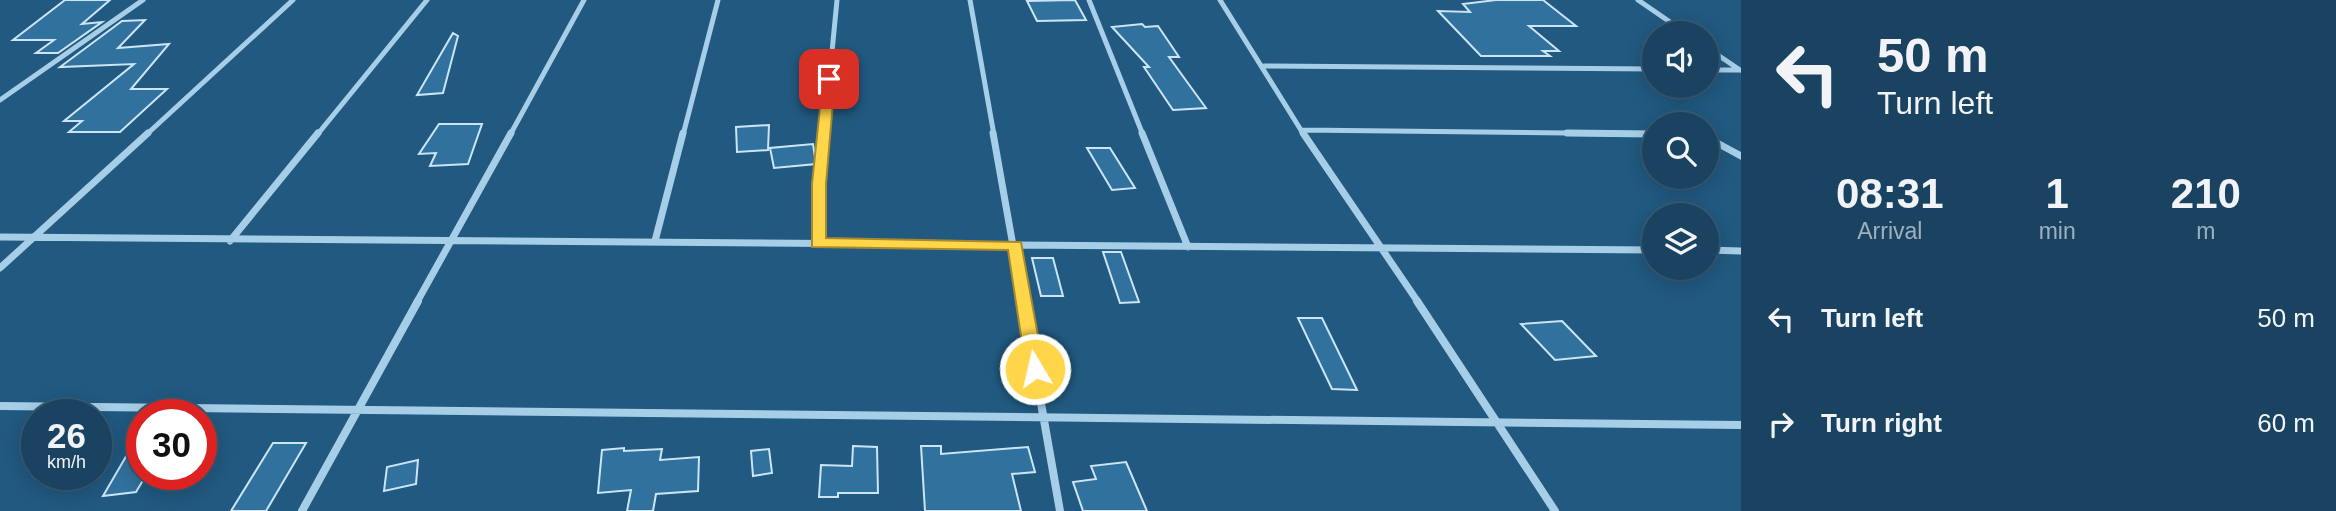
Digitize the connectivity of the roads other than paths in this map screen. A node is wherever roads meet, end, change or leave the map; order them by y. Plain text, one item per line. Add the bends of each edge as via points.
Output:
1 (143, 0) edge
2 (293, 0) edge
3 (427, 0) edge
4 (584, 0) edge
5 (718, 0) edge
6 (837, 0) edge
7 (970, 0) edge
8 (1089, 0) edge
9 (1220, 0) edge
10 (1638, 0) edge
11 (1669, 21) edge
12 (1719, 56) edge
13 (1264, 66) junction
14 (1642, 69) edge
15 (1719, 70) edge
16 (1740, 70) edge
17 (0, 100) edge
18 (1301, 130) junction
19 (1642, 134) edge
20 (1719, 143) edge
21 (1741, 146) edge
22 (1729, 147) junction
23 (1741, 156) edge
24 (0, 237) edge
25 (33, 237) junction
26 (451, 239) junction
27 (230, 241) junction
28 (655, 241) junction
29 (818, 243) junction
30 (1015, 245) junction
31 (1188, 247) junction
32 (1383, 249) junction
33 (1642, 250) edge
34 (1719, 250) edge
35 (1741, 251) edge
36 (0, 268) edge
37 (0, 406) edge
38 (358, 411) junction
39 (1043, 419) junction
40 (1499, 424) junction
41 (1741, 425) edge
42 (302, 511) edge
43 (1060, 511) edge
44 (1555, 511) edge

1 - 17 street
2 - 25 street
3 - 27 street
4 - 26 street
5 - 28 street
6 - 29 street via 819,184
7 - 30 street
8 - 31 street
9 - 13 street
10 - 11 street
12 - 16 street
13 - 14 street
13 - 18 street
15 - 16 street
18 - 19 street
18 - 32 street
20 - 22 street
21 - 22 street
22 - 23 street
24 - 25 street
25 - 27 street
25 - 36 street
26 - 27 street
26 - 28 street
26 - 38 street
28 - 29 street
29 - 30 street
30 - 31 street
30 - 39 street
31 - 32 street
32 - 33 street
32 - 40 street
34 - 35 street
37 - 38 street
38 - 39 street
38 - 42 street
39 - 40 street
39 - 43 street
40 - 41 street
40 - 44 street

